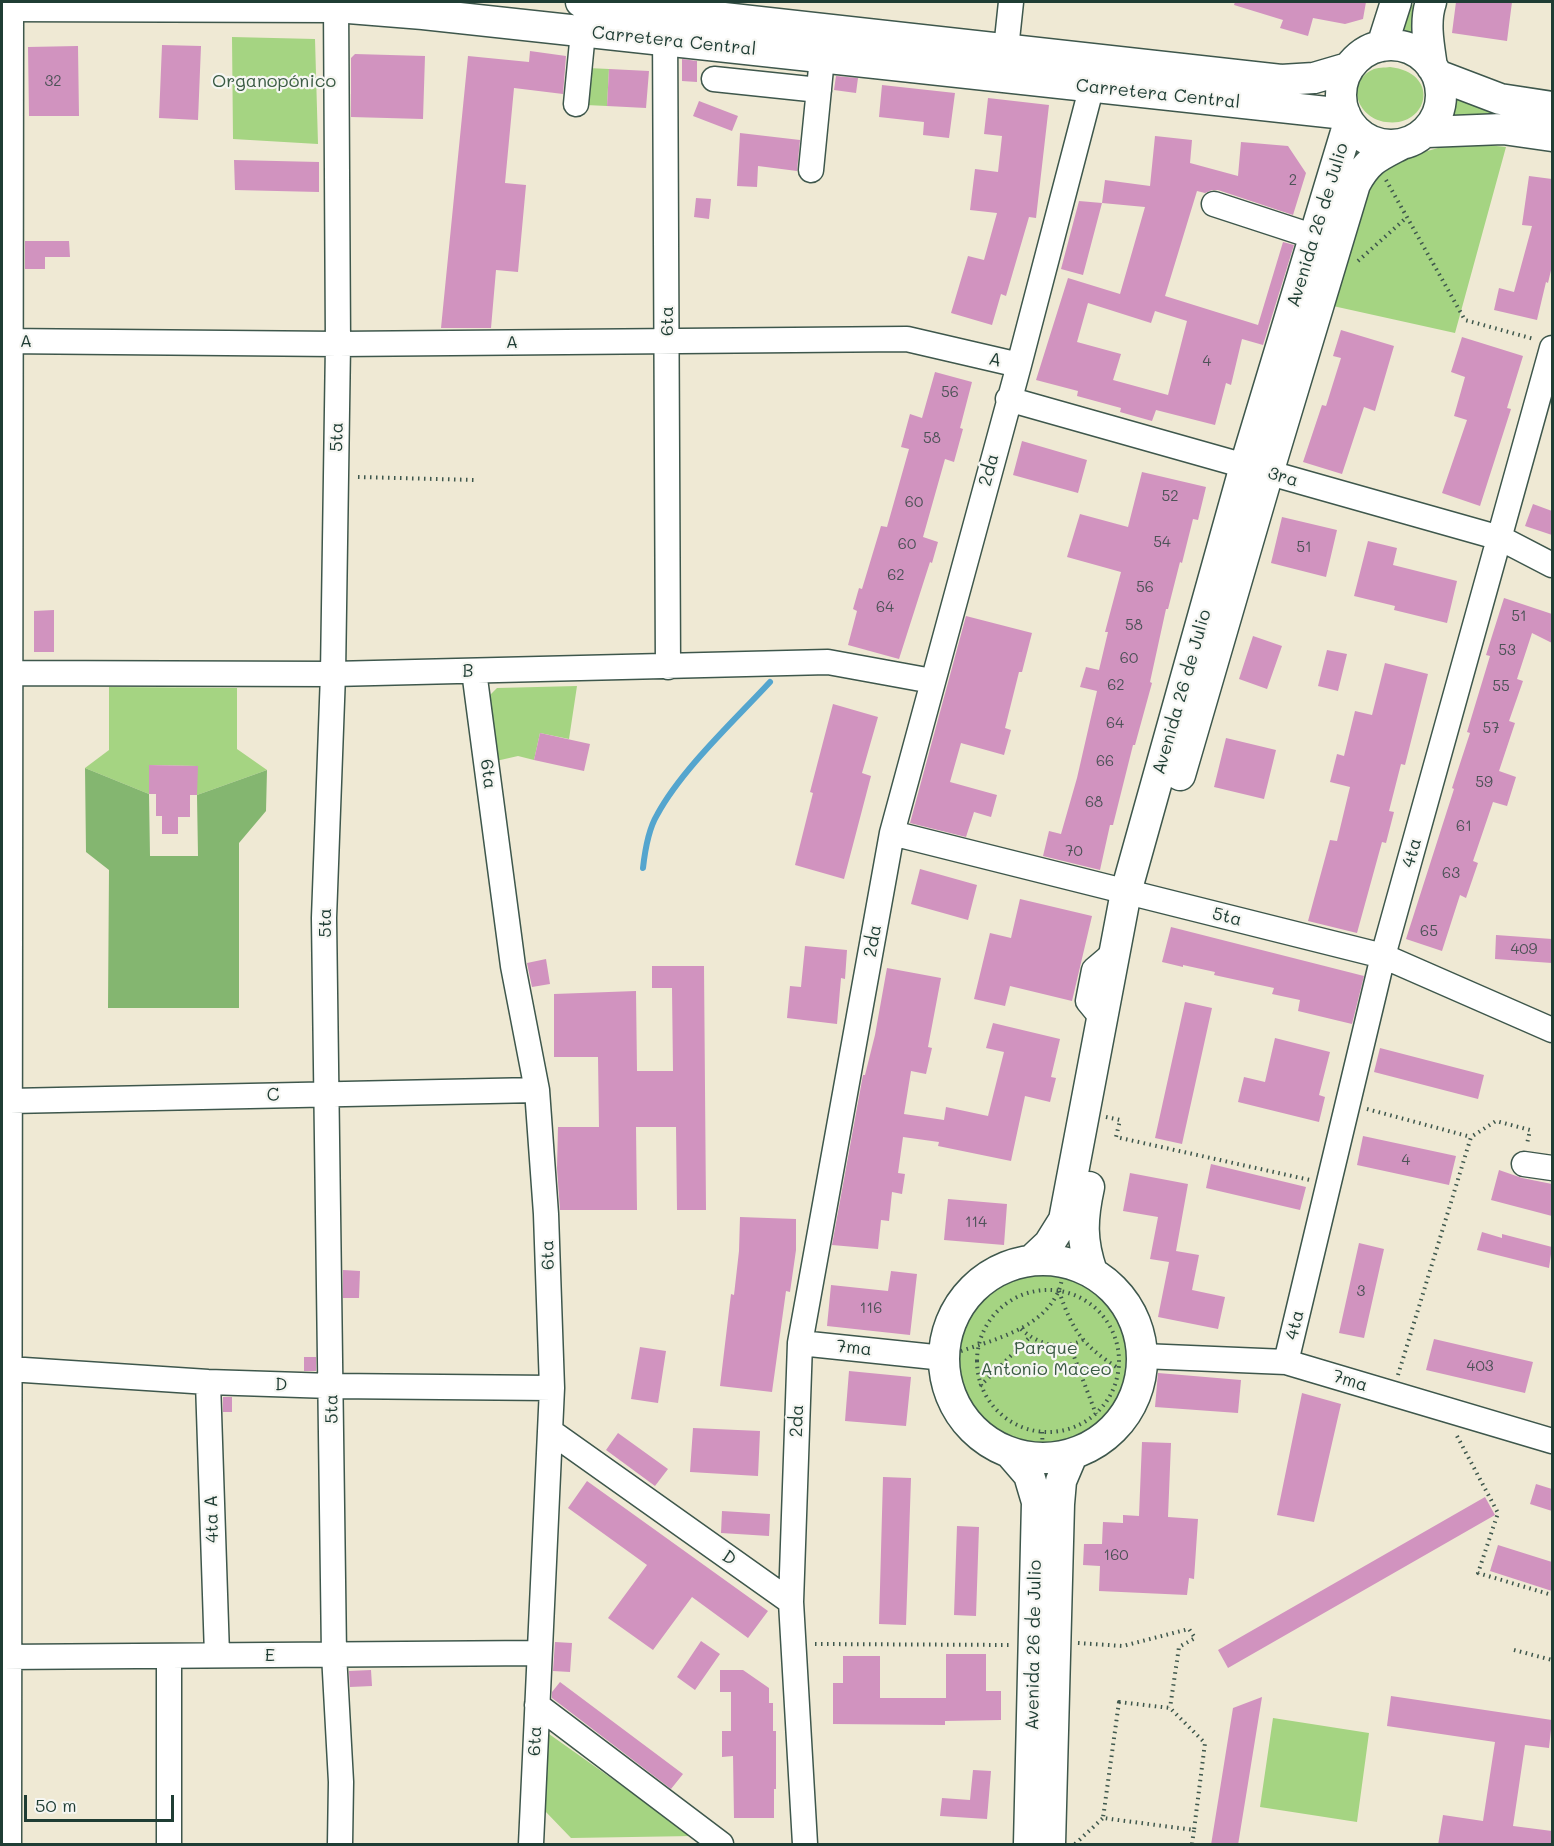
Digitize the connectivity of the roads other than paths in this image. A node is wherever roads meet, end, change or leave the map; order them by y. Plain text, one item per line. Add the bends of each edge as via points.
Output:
1 (581, 2) edge
2 (1011, 2) edge
3 (1396, 2) edge
4 (1431, 2) edge
5 (8, 4) edge
6 (336, 4) edge
7 (424, 8) edge
8 (665, 11) junction
9 (583, 32) junction
10 (665, 40) junction
11 (824, 43) junction
12 (1382, 46) junction
13 (1006, 50) junction
14 (1348, 68) junction
15 (1434, 71) junction
16 (1095, 73) junction
17 (714, 79) dead end
18 (819, 90) junction
19 (576, 104) dead end
20 (1552, 107) edge
21 (1347, 118) junction
22 (1427, 132) junction
23 (1552, 136) edge
24 (1400, 145) junction
25 (811, 170) dead end
26 (1214, 204) dead end
27 (1315, 237) junction
28 (6, 341) edge
29 (667, 341) junction
30 (338, 344) junction
31 (1547, 345) edge
32 (1018, 365) junction
33 (1008, 399) junction
34 (1257, 470) junction
35 (1500, 538) junction
36 (1552, 565) edge
37 (668, 667) junction
38 (474, 671) junction
39 (6, 673) edge
40 (333, 674) junction
41 (932, 681) junction
42 (892, 833) junction
43 (1135, 894) junction
44 (1383, 956) junction
45 (6, 997) edge
46 (1552, 1030) edge
47 (537, 1090) junction
48 (327, 1094) junction
49 (9, 1101) junction
50 (1524, 1164) road end
51 (1552, 1168) edge
52 (1032, 1260) junction
53 (1072, 1275) junction
54 (5, 1341) edge
55 (800, 1343) junction
56 (944, 1358) junction
57 (1131, 1362) junction
58 (1286, 1362) junction
59 (9, 1369) junction
60 (208, 1382) junction
61 (331, 1386) junction
62 (552, 1388) junction
63 (550, 1431) junction
64 (1552, 1441) edge
65 (1010, 1454) junction
66 (1072, 1455) junction
67 (791, 1602) junction
68 (1045, 1644) junction
69 (539, 1653) junction
70 (334, 1654) junction
71 (217, 1655) junction
72 (170, 1656) junction
73 (5, 1657) edge
74 (537, 1705) junction
75 (9, 1845) edge
76 (169, 1845) edge
77 (340, 1845) edge
78 (531, 1845) edge
79 (721, 1845) edge
80 (805, 1845) edge
81 (1029, 1845) edge
82 (1050, 1845) edge

1 - 8 main road, Carretera Central
2 - 13 street
3 - 12 main road
4 - 15 main road via 1428,20
5 - 6 main road, Carretera Central
5 - 28 street
6 - 7 main road, Carretera Central
6 - 30 street, 5ta
7 - 9 main road, Carretera Central
8 - 10 street, 6ta
8 - 11 main road, Carretera Central
9 - 10 main road, Carretera Central
9 - 19 street
10 - 11 main road, Carretera Central
10 - 29 street, 6ta
11 - 13 main road, Carretera Central
11 - 16 main road, Carretera Central
11 - 18 street
12 - 14 main road via 1358,57
12 - 15 main road via 1410,50
13 - 16 main road, Carretera Central
14 - 16 main road, Carretera Central via 1314,78 1281,80
14 - 21 main road via 1341,92
15 - 20 main road via 1500,99
15 - 22 main road via 1441,88 1441,103
16 - 21 main road, Carretera Central
16 - 32 street, 2da
17 - 18 street
18 - 25 street
21 - 24 main road via 1371,141
21 - 27 main road, Avenida 26 de Julio
22 - 23 main road via 1503,129
22 - 24 main road
24 - 34 main road, Avenida 26 de Julio via 1374,159 1356,184
26 - 27 street
27 - 34 main road, Avenida 26 de Julio
28 - 30 street, A
28 - 39 street
29 - 30 street, A
29 - 32 street, A via 907,339
29 - 37 street, 6ta
30 - 40 street, 5ta
31 - 35 street, 4ta
32 - 33 street, 2da
33 - 34 street, 3ra
33 - 41 street, 2da
34 - 35 street, 3ra
34 - 43 main road, Avenida 26 de Julio
35 - 36 street, 3ra
35 - 44 street, 4ta
37 - 38 street, B
37 - 41 street, B via 828,662
38 - 40 street, B
38 - 47 street, 6ta via 513,966
39 - 40 street, B
39 - 45 street
40 - 48 street, 5ta via 324,918
41 - 42 street, 2da
42 - 43 street, 5ta
42 - 55 street, 2da
43 - 44 street, 5ta
43 - 52 main road, Avenida 26 de Julio via 1114,953 1064,1221
43 - 53 main road, Avenida 26 de Julio via 1104,1117 1086,1200 1085,1251
44 - 46 street, 5ta
44 - 58 street, 4ta
45 - 49 street
47 - 48 street, C
47 - 62 street, 6ta
48 - 49 street, C
48 - 61 street, 5ta
49 - 54 street
50 - 51 street
52 - 53 main road
52 - 56 main road via 999,1269 972,1289 953,1316
53 - 57 main road via 1116,1290 1133,1314 1142,1344
54 - 59 street
55 - 56 street, 7ma
55 - 67 street, 2da
56 - 65 main road via 945,1382 958,1412 980,1437
57 - 58 street, 7ma
57 - 66 main road via 1143,1371 1135,1399 1120,1424 1098,1443
58 - 64 street, 7ma
59 - 60 street, D
59 - 73 street
60 - 61 street, D
60 - 71 street, 4ta A
61 - 62 street, D
61 - 70 street, 5ta
62 - 63 street, 6ta
63 - 67 street, D
63 - 69 street, 6ta
65 - 66 main road via 1043,1446
65 - 68 main road, Avenida 26 de Julio via 1029,1475 1037,1502
66 - 68 main road, Avenida 26 de Julio via 1061,1481
67 - 80 street, 2da
68 - 81 main road, Avenida 26 de Julio
68 - 82 main road, Avenida 26 de Julio
69 - 70 street, E
69 - 74 street, 6ta
70 - 71 street, E
70 - 77 street, 5ta
71 - 72 street, E
72 - 73 street, E
72 - 76 street
73 - 75 street
74 - 78 street, 6ta
74 - 79 street

